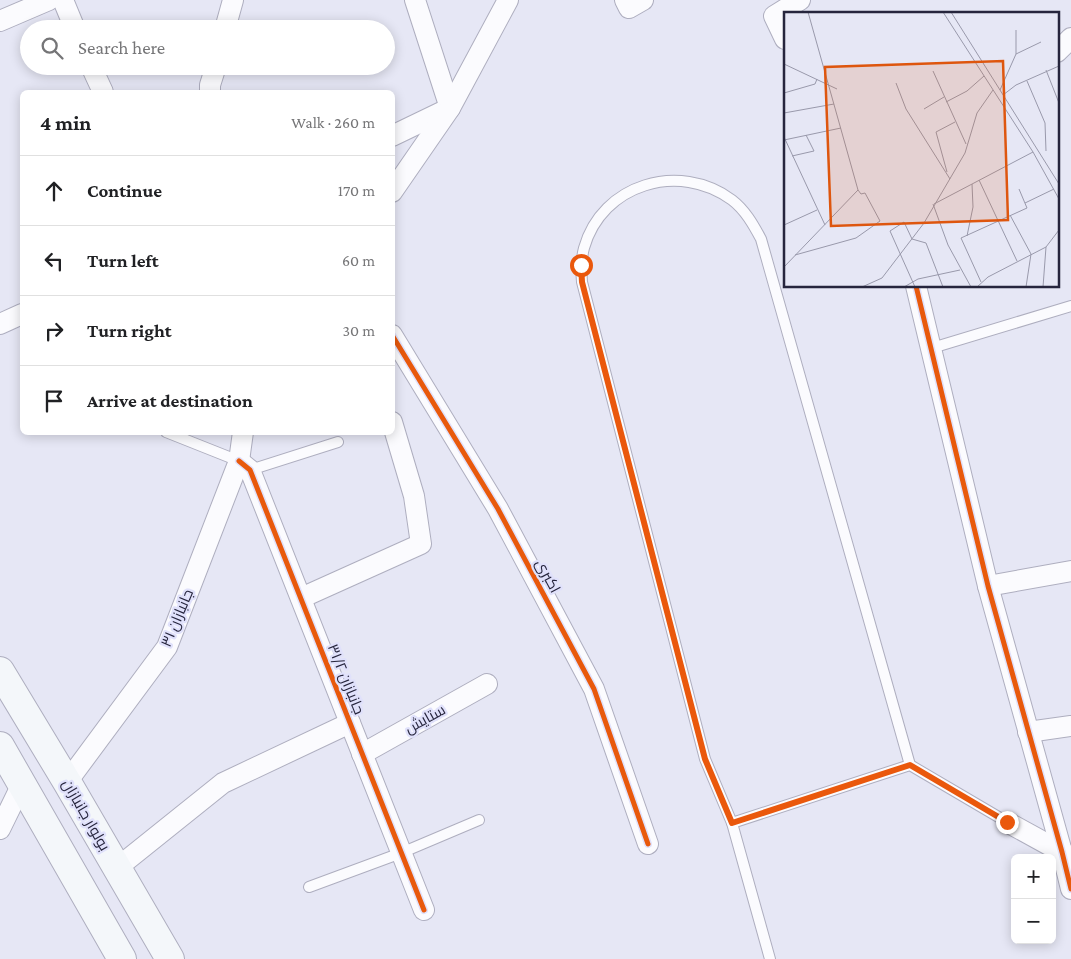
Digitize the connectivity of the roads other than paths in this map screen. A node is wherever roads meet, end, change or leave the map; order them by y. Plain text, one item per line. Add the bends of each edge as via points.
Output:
1 (49, 0) edge
2 (63, 0) edge
3 (233, 0) edge
4 (415, 0) edge
5 (508, 0) edge
6 (625, 0) edge
7 (643, 0) edge
8 (800, 0) edge
9 (0, 20) edge
10 (71, 20) edge
11 (228, 20) edge
12 (784, 37) edge
13 (1071, 38) edge
14 (1058, 51) edge
15 (95, 75) edge
16 (213, 75) edge
17 (101, 90) edge
18 (210, 90) edge
19 (450, 108) junction
20 (395, 135) edge
21 (395, 188) edge
22 (917, 288) edge
23 (1071, 306) edge
24 (20, 315) edge
25 (0, 324) edge
26 (395, 340) edge
27 (932, 348) junction
28 (395, 432) edge
29 (173, 435) edge
30 (243, 435) edge
31 (338, 442) dead end
32 (245, 466) junction
33 (1071, 571) edge
34 (988, 586) junction
35 (300, 598) junction
36 (0, 672) edge
37 (487, 684) dead end
38 (350, 723) junction
39 (1071, 726) edge
40 (1028, 732) junction
41 (1, 751) edge
42 (362, 754) junction
43 (910, 765) junction
44 (67, 782) junction
45 (22, 784) junction
46 (479, 820) dead end
47 (1007, 822) joint
48 (732, 823) junction
49 (0, 829) edge
50 (648, 844) dead end
51 (401, 853) junction
52 (1067, 854) edge
53 (117, 868) junction
54 (309, 887) dead end
55 (1071, 889) edge
56 (424, 910) dead end
57 (122, 959) edge
58 (170, 959) edge
59 (770, 959) edge

1 - 9 street
2 - 10 street
3 - 11 street
4 - 19 street
5 - 19 street
6 - 7 street via 629,8
8 - 12 street via 774,16
13 - 14 street
15 - 17 street
16 - 18 street
19 - 20 street
19 - 21 street
22 - 27 street
23 - 27 lane
24 - 25 street
26 - 50 street, اکبری via 498,509 594,689
27 - 34 street
28 - 35 street via 414,496 421,544
29 - 32 lane
30 - 32 street, جانبازان ۳۱
31 - 32 lane
32 - 35 street, جانبازان ۳۱/۲
32 - 44 street, جانبازان ۳۱ via 167,647
33 - 34 street
34 - 40 street
35 - 38 street, جانبازان ۳۱/۲
36 - 44 main road, بولوار جانبازان
37 - 42 street, ستایش
38 - 42 street, جانبازان ۳۱/۲
38 - 53 street via 223,783
39 - 40 street
40 - 52 street
41 - 45 main road
42 - 51 street, جانبازان ۳۱/۲
43 - 47 lane
43 - 48 lane
43 - 48 lane via 761,239 733,200 712,188 673,180 640,186 611,204 590,232 581,265 582,282 705,759
44 - 53 main road, بولوار جانبازان
45 - 49 street
45 - 57 main road
46 - 51 lane
47 - 52 street
48 - 59 lane
51 - 54 lane
51 - 56 street, جانبازان ۳۱/۲
52 - 55 street
53 - 58 main road, بولوار جانبازان

